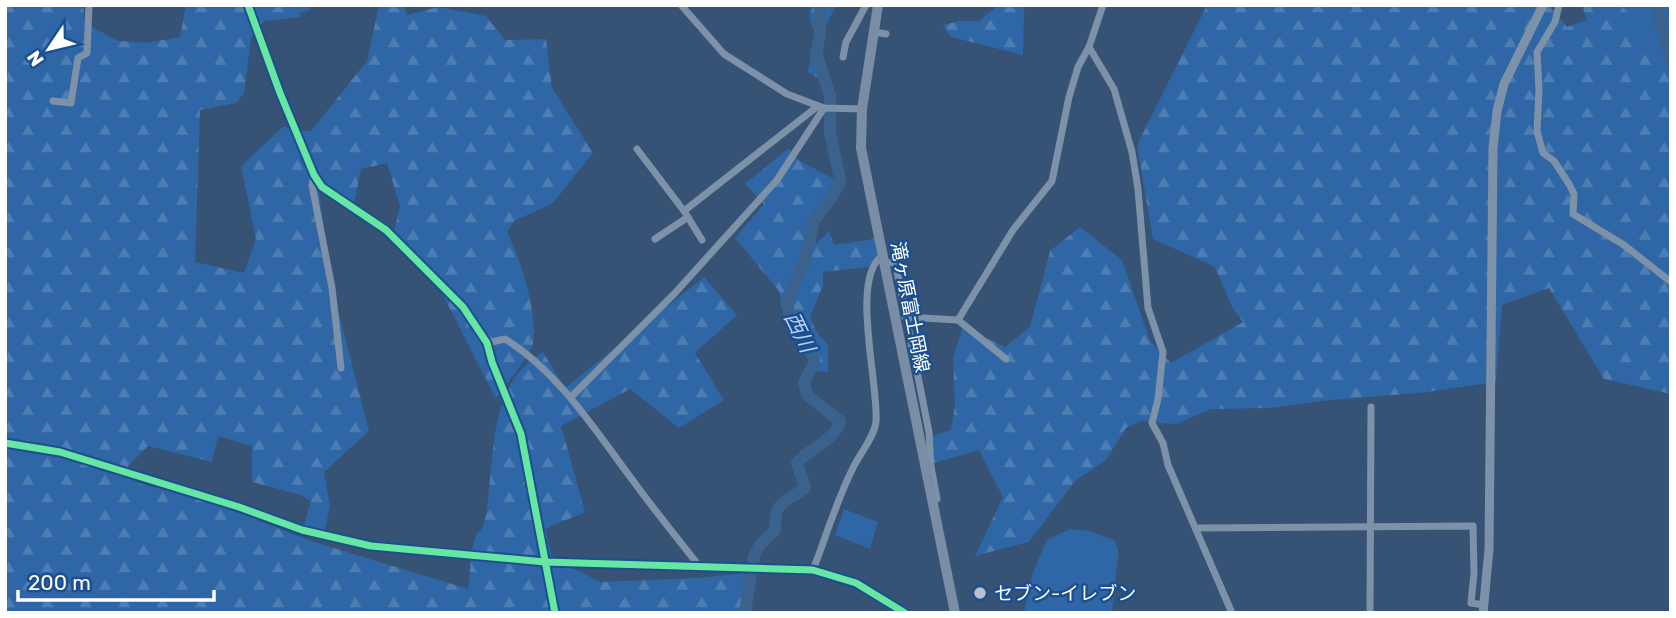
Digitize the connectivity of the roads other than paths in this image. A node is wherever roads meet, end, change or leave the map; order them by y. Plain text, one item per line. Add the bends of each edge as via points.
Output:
1 (89, 5) edge
2 (248, 5) edge
3 (681, 5) edge
4 (866, 5) edge
5 (878, 5) edge
6 (1103, 5) edge
7 (1543, 5) edge
8 (1559, 5) edge
9 (874, 32) junction
10 (887, 34) dead end
11 (1089, 47) junction
12 (843, 57) dead end
13 (53, 101) dead end
14 (821, 107) junction
15 (862, 109) junction
16 (637, 149) dead end
17 (314, 175) junction
18 (686, 214) junction
19 (655, 239) dead end
20 (702, 240) dead end
21 (883, 261) junction
22 (1671, 282) edge
23 (905, 317) junction
24 (958, 320) junction
25 (487, 343) junction
26 (1006, 359) dead end
27 (341, 368) dead end
28 (570, 397) junction
29 (1371, 407) dead end
30 (5, 443) edge
31 (937, 499) dead end
32 (1371, 526) junction
33 (1196, 528) junction
34 (545, 562) junction
35 (701, 567) junction
36 (813, 570) junction
37 (1483, 609) edge
38 (555, 613) edge
39 (905, 613) edge
40 (955, 613) edge
41 (1232, 613) edge
42 (1370, 613) edge

1 - 13 street via 87,52 78,58 71,103
2 - 17 street
3 - 14 street via 724,54 787,94
4 - 12 street
5 - 9 main road, 滝ヶ原富士岡線
6 - 11 street
7 - 37 street via 1504,84 1493,148 1489,549
8 - 22 street via 1555,22 1537,52 1537,131 1543,152 1570,184 1573,214 1624,245
9 - 10 street
9 - 15 main road, 滝ヶ原富士岡線
11 - 24 street via 1069,97 1052,181 1013,230
11 - 33 street via 1114,89 1139,189 1148,308 1163,352 1152,423
14 - 15 street
14 - 18 street
14 - 28 street via 771,187 676,293
15 - 21 main road, 滝ヶ原富士岡線 via 861,148
16 - 18 street
17 - 25 street via 322,187 386,230 463,307
17 - 27 street
18 - 19 street
18 - 20 street
21 - 23 street via 895,261
21 - 36 street via 876,261 870,271 867,296 876,425 851,471
21 - 40 main road, 滝ヶ原富士岡線
23 - 24 street
23 - 31 street via 929,432
24 - 26 street
25 - 28 street via 505,340 519,348
25 - 34 street via 521,434
28 - 35 street
29 - 32 street
30 - 34 street via 61,452 371,546
32 - 33 street
32 - 37 street via 1473,526 1471,603
32 - 42 street
33 - 41 street
34 - 35 street
34 - 38 street
35 - 36 street
36 - 39 street via 856,583

